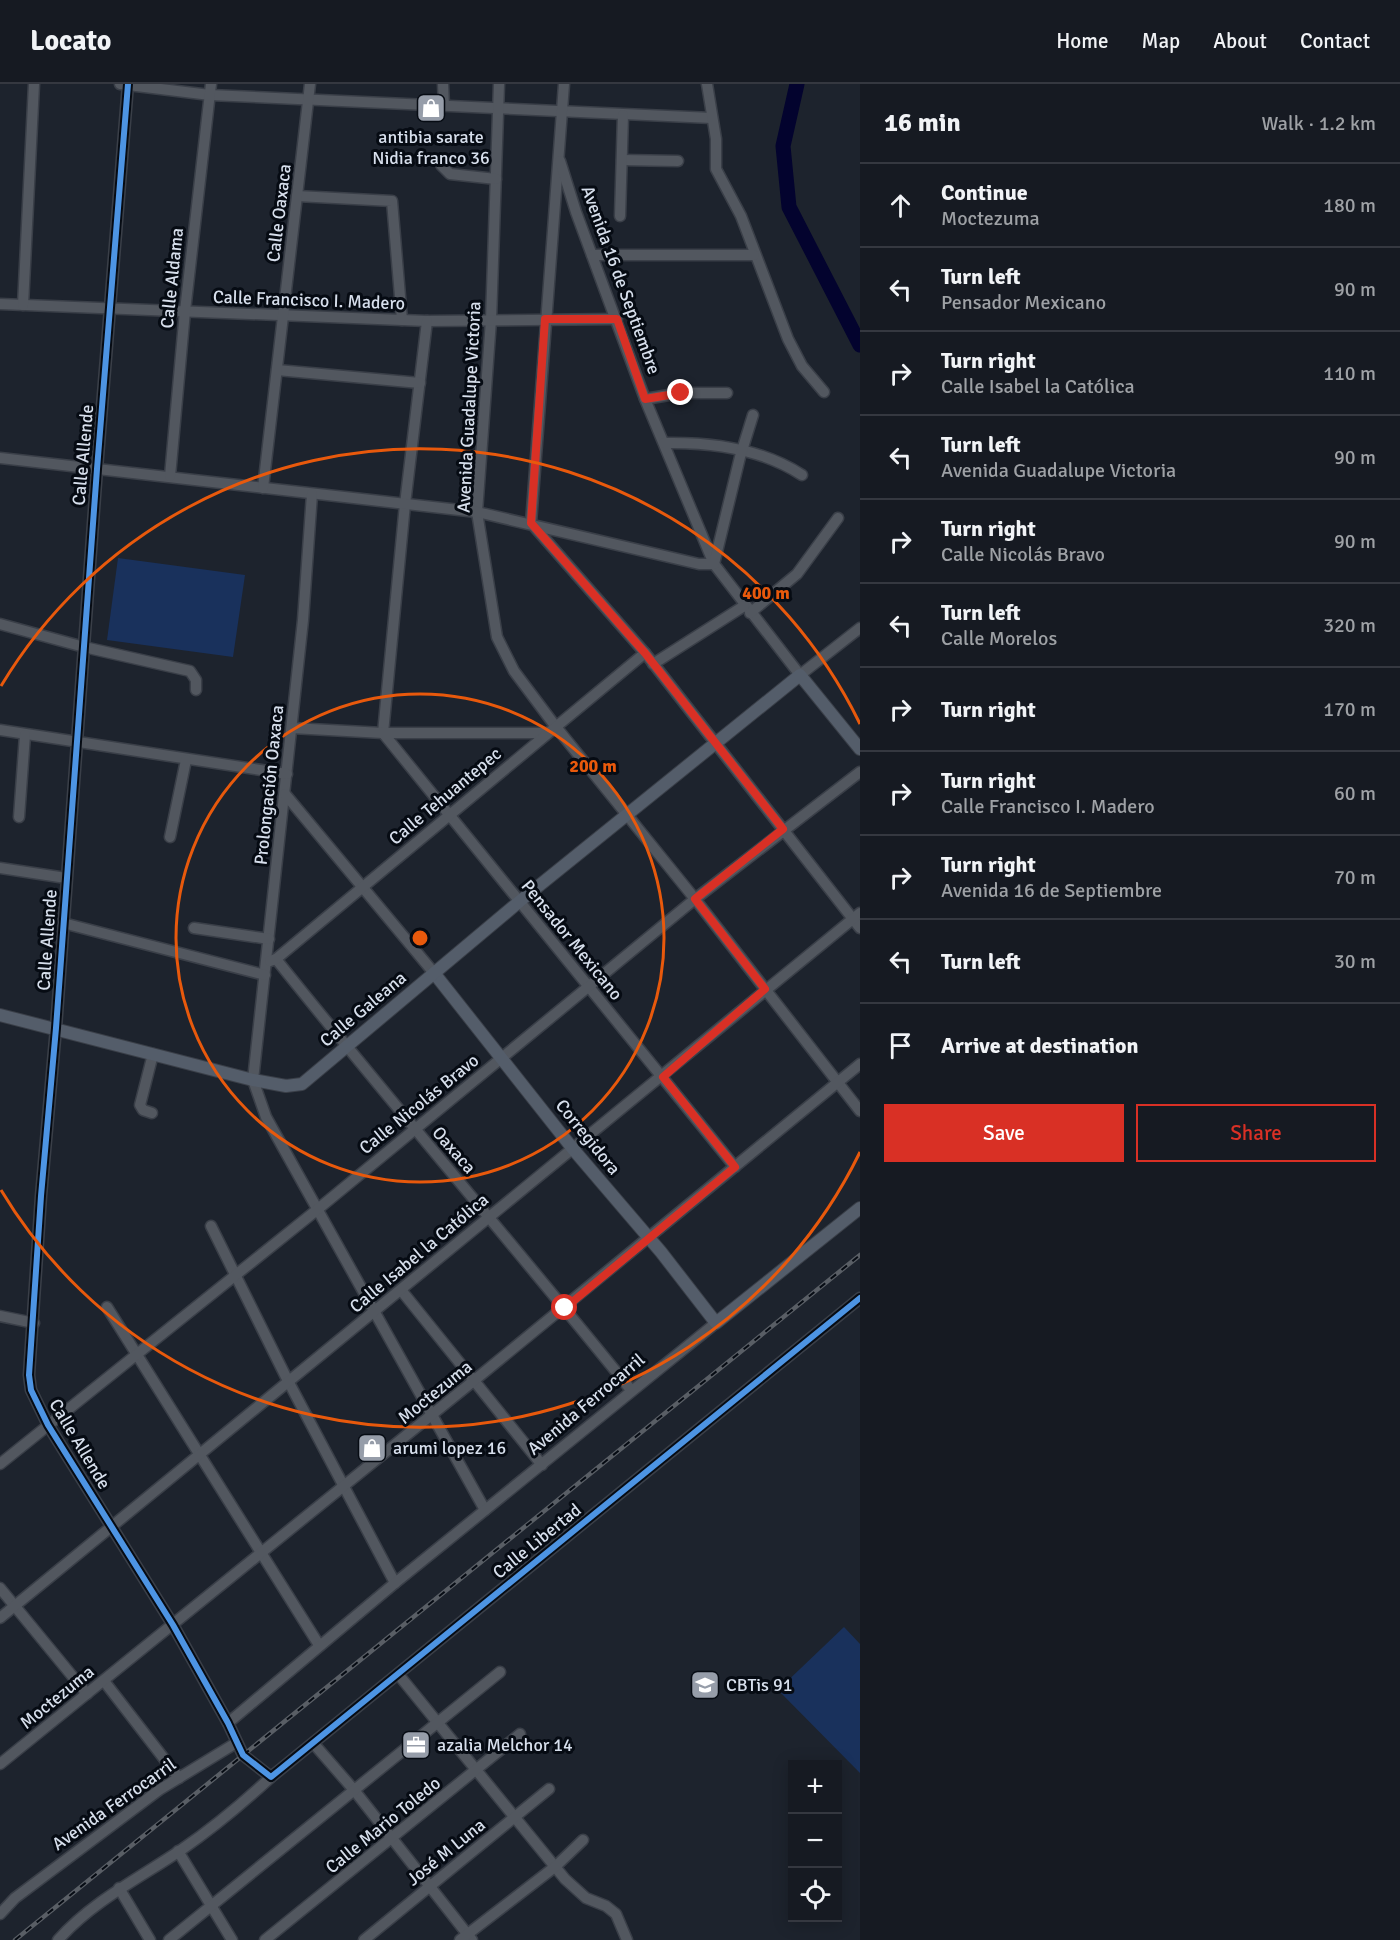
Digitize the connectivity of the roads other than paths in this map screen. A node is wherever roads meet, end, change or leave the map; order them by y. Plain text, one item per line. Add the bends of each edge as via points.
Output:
1 (34, 84) edge
2 (126, 84) edge
3 (310, 84) edge
4 (443, 84) edge
5 (499, 84) edge
6 (564, 84) edge
7 (707, 84) edge
8 (210, 89) edge
9 (309, 100) junction
10 (444, 106) junction
11 (499, 107) junction
12 (562, 111) junction
13 (623, 115) junction
14 (712, 118) junction
15 (558, 155) junction
16 (622, 160) junction
17 (678, 161) dead end
18 (441, 165) dead end
19 (496, 179) junction
20 (297, 195) junction
21 (620, 216) dead end
22 (592, 255) junction
23 (754, 255) junction
24 (0, 304) edge
25 (23, 305) junction
26 (111, 307) junction
27 (185, 311) junction
28 (283, 316) junction
29 (545, 319) junction
30 (617, 319) junction
31 (402, 320) junction
32 (491, 320) junction
33 (427, 321) junction
34 (277, 370) junction
35 (420, 383) junction
36 (824, 392) dead end
37 (727, 393) dead end
38 (645, 399) junction
39 (753, 415) dead end
40 (664, 444) junction
41 (742, 450) junction
42 (0, 458) edge
43 (97, 470) junction
44 (802, 475) dead end
45 (171, 476) junction
46 (262, 488) junction
47 (312, 494) junction
48 (405, 504) junction
49 (477, 512) junction
50 (838, 518) dead end
51 (531, 523) junction
52 (714, 564) junction
53 (747, 609) junction
54 (0, 624) edge
55 (860, 628) edge
56 (84, 647) junction
57 (645, 653) junction
58 (653, 664) junction
59 (800, 675) junction
60 (196, 690) dead end
61 (292, 728) junction
62 (0, 730) edge
63 (551, 730) junction
64 (383, 733) junction
65 (25, 735) junction
66 (716, 742) junction
67 (77, 743) junction
68 (860, 749) edge
69 (186, 760) junction
70 (860, 772) edge
71 (287, 774) junction
72 (285, 794) junction
73 (447, 814) junction
74 (628, 815) junction
75 (19, 817) dead end
76 (783, 829) junction
77 (171, 837) dead end
78 (0, 868) edge
79 (66, 878) junction
80 (362, 888) junction
81 (695, 899) junction
82 (520, 901) junction
83 (856, 916) edge
84 (63, 923) junction
85 (194, 928) dead end
86 (860, 928) edge
87 (269, 939) junction
88 (271, 960) junction
89 (434, 973) junction
90 (265, 975) junction
91 (589, 987) junction
92 (765, 989) junction
93 (0, 1015) edge
94 (56, 1028) junction
95 (345, 1046) junction
96 (153, 1054) junction
97 (502, 1058) junction
98 (860, 1064) edge
99 (663, 1077) junction
100 (253, 1080) junction
101 (837, 1083) junction
102 (860, 1111) edge
103 (152, 1113) dead end
104 (412, 1128) junction
105 (573, 1149) junction
106 (735, 1167) junction
107 (318, 1209) junction
108 (859, 1212) edge
109 (489, 1215) junction
110 (211, 1226) dead end
111 (648, 1237) junction
112 (235, 1274) junction
113 (401, 1290) junction
114 (860, 1298) edge
115 (107, 1307) dead end
116 (565, 1308) junction
117 (374, 1312) junction
118 (0, 1316) edge
119 (34, 1323) junction
120 (716, 1323) junction
121 (138, 1354) junction
122 (476, 1381) junction
123 (289, 1383) junction
124 (631, 1390) junction
125 (433, 1415) junction
126 (48, 1425) junction
127 (199, 1455) junction
128 (0, 1464) edge
129 (542, 1465) junction
130 (342, 1486) junction
131 (485, 1510) junction
132 (111, 1527) junction
133 (260, 1554) junction
134 (395, 1583) junction
135 (0, 1588) edge
136 (15, 1606) junction
137 (0, 1618) edge
138 (173, 1624) junction
139 (319, 1645) junction
140 (500, 1672) dead end
141 (398, 1674) junction
142 (104, 1681) junction
143 (87, 1694) junction
144 (228, 1723) junction
145 (438, 1723) junction
146 (520, 1734) dead end
147 (236, 1743) junction
148 (314, 1744) junction
149 (2, 1759) edge
150 (477, 1769) junction
151 (271, 1777) junction
152 (179, 1778) junction
153 (549, 1789) dead end
154 (354, 1790) junction
155 (517, 1817) junction
156 (392, 1839) junction
157 (583, 1840) dead end
158 (178, 1851) junction
159 (556, 1866) junction
160 (430, 1886) junction
161 (119, 1888) junction
162 (212, 1907) junction
163 (0, 1914) edge
164 (466, 1938) edge
165 (61, 1939) edge
166 (150, 1940) edge
167 (169, 1940) edge
168 (232, 1940) edge
169 (265, 1940) edge
170 (364, 1940) edge
171 (627, 1940) edge

1 - 25 street
2 - 8 street
2 - 26 street, Calle Allende
3 - 9 street, Calle Oaxaca
4 - 10 street
5 - 11 street, Avenida Guadalupe Victoria
6 - 12 street, Avenida 16 de Septiembre
7 - 14 street
8 - 9 street
8 - 27 street, Calle Aldama
9 - 10 street
9 - 20 street, Calle Oaxaca
10 - 11 street
11 - 12 street
11 - 19 street, Avenida Guadalupe Victoria
12 - 13 street
12 - 15 street, Avenida 16 de Septiembre
13 - 14 street
13 - 16 street
14 - 23 street via 716,170 741,216
15 - 22 street, Avenida 16 de Septiembre
15 - 29 street
16 - 17 street
16 - 21 street
18 - 19 street via 450,174
19 - 32 street, Avenida Guadalupe Victoria
20 - 28 street, Calle Oaxaca
20 - 31 street via 392,201
22 - 23 street
22 - 30 street, Avenida 16 de Septiembre
23 - 36 street via 788,339 802,366
24 - 25 street, Calle Francisco I. Madero
25 - 26 street, Calle Francisco I. Madero
26 - 27 street, Calle Francisco I. Madero
26 - 43 street, Calle Allende
27 - 28 street, Calle Francisco I. Madero
27 - 45 street, Calle Aldama
28 - 31 street, Calle Francisco I. Madero
28 - 34 street, Calle Oaxaca
29 - 30 street, Calle Francisco I. Madero
29 - 32 street, Calle Francisco I. Madero
29 - 51 street
30 - 38 street, Avenida 16 de Septiembre
31 - 33 street, Calle Francisco I. Madero
32 - 33 street, Calle Francisco I. Madero
32 - 49 street, Avenida Guadalupe Victoria
33 - 35 street
34 - 35 street
34 - 46 street, Calle Oaxaca
35 - 48 street
37 - 38 street via 681,393
38 - 40 street, Avenida 16 de Septiembre
39 - 41 street
40 - 41 street
40 - 52 street, Avenida 16 de Septiembre
41 - 44 street
41 - 52 street
42 - 43 street
43 - 45 street
43 - 56 street, Calle Allende
45 - 46 street
46 - 47 street
47 - 48 street
47 - 61 street, Prolongación Oaxaca
48 - 49 street
48 - 64 street
49 - 51 street
49 - 63 street, Avenida Guadalupe Victoria via 497,637
50 - 53 street via 797,574
51 - 52 street via 699,564
51 - 57 street
52 - 53 street, Avenida 16 de Septiembre
53 - 58 street
53 - 59 street, Avenida 16 de Septiembre
54 - 56 street
55 - 59 street
56 - 60 street via 190,671
56 - 67 street, Calle Allende
57 - 58 street
57 - 63 street, Calle Tehuantepec
58 - 66 street
59 - 66 main road, Calle Galeana
59 - 68 main road, Avenida 16 de Septiembre
61 - 64 street
61 - 71 street, Prolongación Oaxaca
62 - 65 street
63 - 64 street
63 - 73 street, Calle Tehuantepec
63 - 74 street, Avenida Guadalupe Victoria
64 - 73 street, Pensador Mexicano
65 - 67 street
65 - 75 street
66 - 74 main road, Calle Galeana
66 - 76 street
67 - 69 street
67 - 79 street, Calle Allende
69 - 71 street
69 - 77 street
70 - 76 street, Calle Nicolás Bravo
71 - 72 street, Prolongación Oaxaca
72 - 80 street
72 - 87 street, Prolongación Oaxaca
73 - 80 street, Calle Tehuantepec
73 - 82 street, Pensador Mexicano
74 - 81 street, Avenida Guadalupe Victoria
74 - 82 main road, Calle Galeana
76 - 81 street, Calle Nicolás Bravo
76 - 83 street
78 - 79 street
79 - 84 street, Calle Allende
80 - 88 street, Calle Tehuantepec
80 - 89 street
81 - 91 street, Calle Nicolás Bravo
81 - 92 street, Avenida Guadalupe Victoria
82 - 89 main road, Calle Galeana
82 - 91 street, Pensador Mexicano
83 - 86 street
83 - 92 street, Calle Isabel la Católica
84 - 90 street
84 - 94 street, Calle Allende
85 - 87 street
87 - 88 street, Prolongación Oaxaca
88 - 90 street, Prolongación Oaxaca
88 - 95 street, Oaxaca
89 - 95 main road, Calle Galeana
89 - 97 main road, Corregidora
90 - 100 street, Prolongación Oaxaca
91 - 97 street, Calle Nicolás Bravo
91 - 99 street, Pensador Mexicano
92 - 99 street, Calle Isabel la Católica
92 - 101 street, Avenida Guadalupe Victoria
93 - 94 main road, Calle Galeana
94 - 96 main road, Calle Galeana
94 - 119 street, Calle Allende
95 - 100 main road, Calle Galeana via 302,1083 286,1086
95 - 104 street, Oaxaca
96 - 100 main road, Calle Galeana
96 - 103 street via 140,1105
97 - 104 street, Calle Nicolás Bravo
97 - 105 main road, Corregidora
98 - 101 street, Moctezuma
99 - 105 street, Calle Isabel la Católica
99 - 106 street, Pensador Mexicano
100 - 107 street via 266,1117
101 - 102 street, Avenida Guadalupe Victoria
101 - 106 street, Moctezuma
104 - 107 street, Calle Nicolás Bravo
104 - 109 street, Oaxaca
105 - 109 street, Calle Isabel la Católica
105 - 111 main road, Corregidora
106 - 111 street, Moctezuma
107 - 112 street, Calle Nicolás Bravo
107 - 117 street
108 - 120 main road, Avenida Ferrocarril
109 - 113 street, Calle Isabel la Católica
109 - 116 street, Oaxaca
110 - 112 street
111 - 116 street, Moctezuma
111 - 120 main road, Corregidora
112 - 121 street, Calle Nicolás Bravo
112 - 123 street
113 - 117 street, Calle Isabel la Católica
113 - 122 street
114 - 141 street, Calle Libertad
115 - 121 street
116 - 122 street, Moctezuma
116 - 124 street, Oaxaca
117 - 123 street, Calle Isabel la Católica
117 - 125 street
118 - 119 street
119 - 126 street, Calle Allende via 29,1375
120 - 124 street, Avenida Ferrocarril
121 - 126 street, Calle Nicolás Bravo
121 - 127 street
122 - 125 street, Moctezuma
122 - 129 street
123 - 127 street, Calle Isabel la Católica
123 - 130 street
124 - 129 street, Avenida Ferrocarril
125 - 130 street, Moctezuma
125 - 131 street
126 - 128 street, Calle Nicolás Bravo
126 - 132 street, Calle Allende
127 - 132 street, Calle Isabel la Católica
127 - 133 street
129 - 131 street, Avenida Ferrocarril
130 - 133 street, Moctezuma
130 - 134 street
131 - 134 street, Avenida Ferrocarril
132 - 136 street, Calle Isabel la Católica
132 - 138 street, Calle Allende
133 - 138 street, Moctezuma
133 - 139 street
134 - 139 street, Avenida Ferrocarril
135 - 136 street
136 - 137 street, Calle Isabel la Católica
136 - 143 street
138 - 142 street, Moctezuma
138 - 144 street, Calle Allende
139 - 144 street, Avenida Ferrocarril
140 - 145 street
141 - 145 street
141 - 148 street, Calle Libertad
142 - 143 street, Moctezuma
142 - 152 street
143 - 149 street, Moctezuma
144 - 147 street, Calle Allende
145 - 150 street
145 - 154 street
146 - 150 street, Calle Mario Toledo
147 - 151 street via 243,1755
147 - 152 street, Avenida Ferrocarril
148 - 151 street, Calle Libertad
148 - 154 street
150 - 155 street
150 - 156 street, Calle Mario Toledo
151 - 158 street, Calle Libertad
152 - 163 street, Avenida Ferrocarril via 15,1898
153 - 155 street, José M Luna
154 - 156 street
154 - 162 street
155 - 159 street
155 - 160 street, José M Luna
156 - 160 street
156 - 169 street, Calle Mario Toledo
157 - 159 street
158 - 161 street, Calle Libertad
158 - 162 street
159 - 164 street
159 - 171 street via 577,1891 616,1914
160 - 164 street
160 - 170 street, José M Luna
161 - 165 street, Calle Libertad
161 - 166 street
162 - 167 street
162 - 168 street

